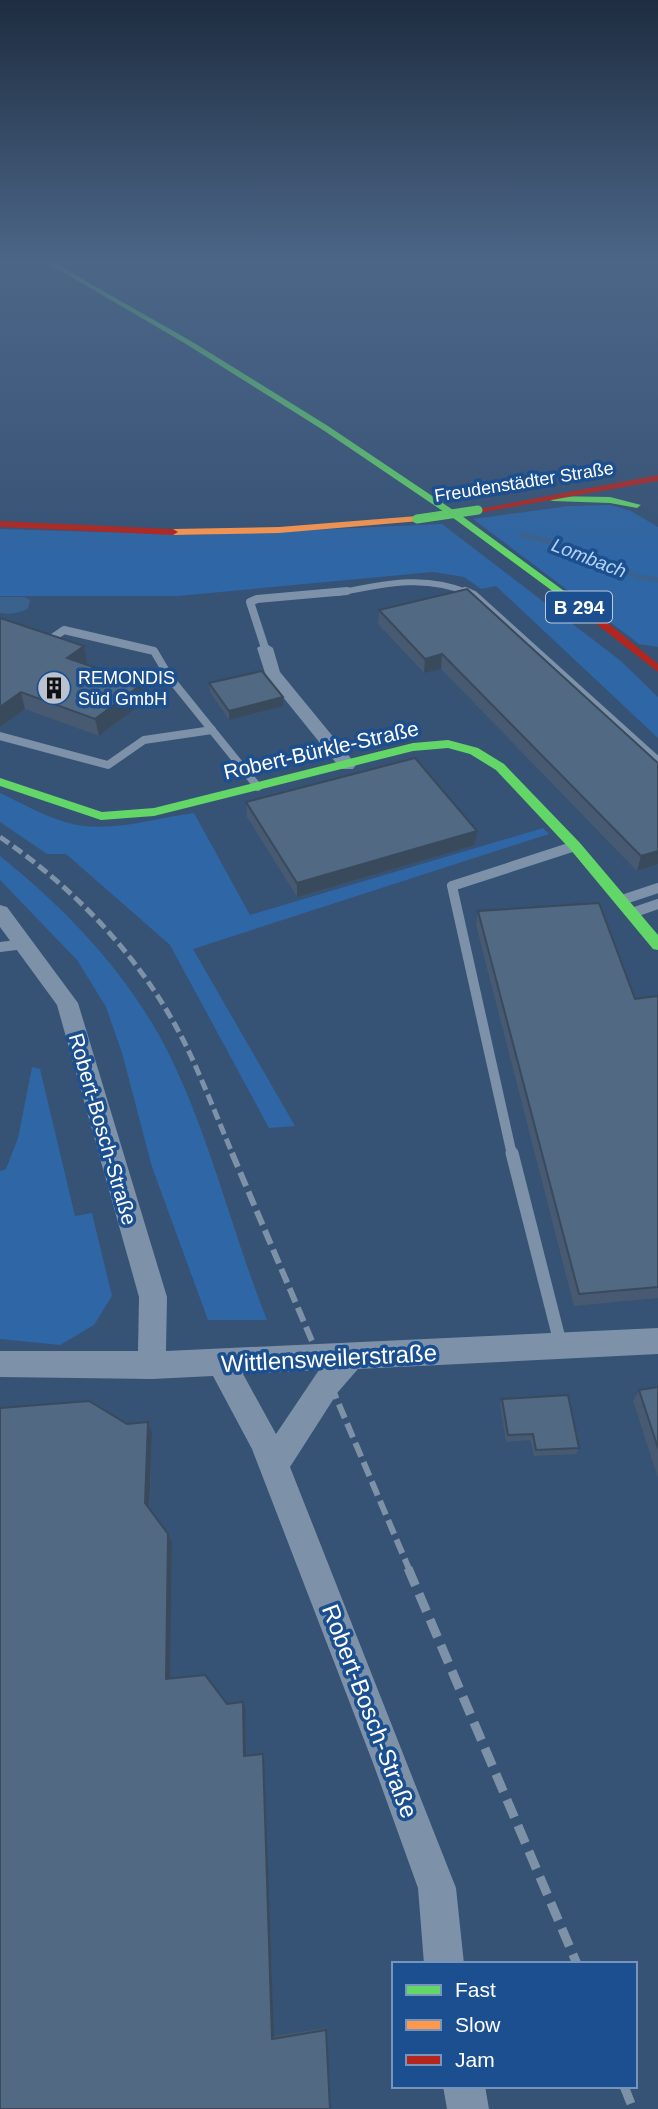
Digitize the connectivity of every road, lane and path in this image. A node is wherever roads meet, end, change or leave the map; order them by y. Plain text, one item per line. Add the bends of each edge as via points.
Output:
1 (217, 360) edge
2 (638, 482) junction
3 (655, 486) edge
4 (554, 498) junction
5 (0, 524) edge
6 (36, 638) edge
7 (265, 648) joint
8 (655, 662) edge
9 (212, 730) junction
10 (0, 736) edge
11 (658, 761) edge
12 (347, 765) junction
13 (0, 782) edge
14 (258, 787) junction
15 (575, 846) junction
16 (658, 888) edge
17 (658, 904) edge
18 (627, 906) junction
19 (0, 912) edge
20 (12, 945) edge
21 (658, 945) edge
22 (658, 1341) edge
23 (561, 1346) junction
24 (351, 1356) junction
25 (221, 1363) junction
26 (0, 1364) edge
27 (152, 1365) junction
28 (273, 1465) junction
29 (444, 1962) edge
30 (464, 2088) edge
31 (468, 2109) edge

1 - 8 main road, B 294 via 499,547
2 - 3 main road
2 - 4 main road, Freudenstädter Straße
2 - 4 main road via 627,495 642,507 610,500
4 - 5 main road, Freudenstädter Straße, bridge via 417,519 279,530
6 - 9 lane via 48,642 65,630 154,651
7 - 11 lane via 250,609 250,602 257,599 337,593 379,583 426,580 451,584 474,595
7 - 12 street via 272,673
9 - 10 lane via 144,740 107,765
9 - 14 lane
12 - 14 main road, Robert-Bürkle-Straße
12 - 15 main road, Robert-Bürkle-Straße via 413,747 448,744 474,751 499,767
13 - 14 main road, Robert-Bürkle-Straße via 101,816 154,812
15 - 18 main road, Robert-Bürkle-Straße
15 - 23 lane via 452,886
16 - 18 lane
17 - 18 lane
18 - 21 main road, Robert-Bürkle-Straße
19 - 20 street, Robert-Bosch-Straße
20 - 27 street, Robert-Bosch-Straße via 67,1003 153,1297
22 - 23 street, Wittlensweilerstraße
23 - 24 street, Wittlensweilerstraße
24 - 25 street, Wittlensweilerstraße
24 - 28 street via 328,1382
25 - 27 street, Wittlensweilerstraße
25 - 28 street, Robert-Bosch-Straße
26 - 27 street, Wittlensweilerstraße
28 - 29 street, Robert-Bosch-Straße via 437,1888
30 - 31 street

